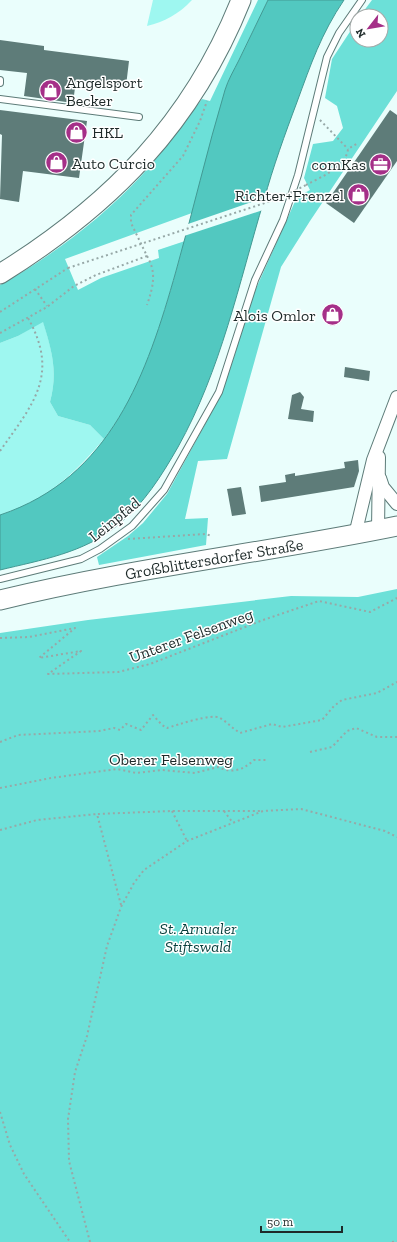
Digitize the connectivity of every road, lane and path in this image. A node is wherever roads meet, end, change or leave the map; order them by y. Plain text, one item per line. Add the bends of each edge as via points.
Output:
1 (241, 0) edge
2 (362, 0) edge
3 (0, 80) edge
4 (0, 84) edge
5 (0, 99) edge
6 (313, 113) junction
7 (139, 117) dead end
8 (358, 143) dead end
9 (348, 149) junction
10 (158, 184) dead end
11 (147, 256) junction
12 (0, 274) edge
13 (35, 289) junction
14 (147, 305) dead end
15 (47, 307) junction
16 (0, 312) edge
17 (28, 318) junction
18 (0, 333) edge
19 (397, 397) edge
20 (381, 444) junction
21 (0, 451) edge
22 (378, 473) junction
23 (397, 504) edge
24 (397, 526) edge
25 (378, 530) junction
26 (355, 534) junction
27 (212, 536) dead end
28 (113, 541) junction
29 (0, 579) edge
30 (397, 598) edge
31 (0, 600) edge
32 (0, 638) edge
33 (397, 682) edge
34 (397, 737) edge
35 (0, 742) edge
36 (310, 752) dead end
37 (268, 760) dead end
38 (0, 788) edge
39 (172, 811) junction
40 (224, 811) junction
41 (264, 811) junction
42 (97, 814) junction
43 (233, 823) junction
44 (0, 830) edge
45 (397, 837) edge
46 (187, 841) junction
47 (121, 907) junction
48 (0, 1112) edge
49 (397, 1241) edge
50 (70, 1242) edge
51 (90, 1242) edge
52 (392, 1242) edge

1 - 12 main road via 206,74 172,124 135,168 71,226
2 - 6 lane, Leinpfad via 332,45
3 - 4 lane
5 - 7 lane
6 - 9 path
6 - 28 lane, Leinpfad via 298,175 283,220 254,280 219,392 179,465 155,502
8 - 9 path
9 - 13 path, bridge via 347,157 341,164 280,198 68,268
10 - 11 path via 131,215 131,222
11 - 14 path via 154,270
11 - 15 path via 74,286
13 - 15 path
13 - 16 path
15 - 17 path
17 - 18 path
17 - 21 path via 42,348 41,384
19 - 20 street
20 - 22 street
20 - 26 street via 370,472
22 - 23 street via 383,488
22 - 25 street
24 - 25 main road, Großblittersdorfer Straße
25 - 26 main road, Großblittersdorfer Straße
26 - 31 main road, Großblittersdorfer Straße via 90,580
27 - 28 path via 205,534
28 - 29 lane, Leinpfad via 81,559
30 - 32 path, Unterer Felsenweg via 370,612 319,601 150,664 118,672 48,674 82,651 39,658 75,628 29,637
33 - 35 path via 377,693 342,700 322,720 282,727 272,724 240,733 219,717 211,716 167,728 152,715 141,730 126,724 120,730 114,728 18,735
34 - 36 path via 377,737 356,728 347,731 332,746
37 - 38 path, Oberer Felsenweg via 254,760 236,771 226,771 218,767 195,773 162,770 136,773 117,769
39 - 40 path
39 - 42 path
39 - 46 path
40 - 41 path
40 - 43 path
41 - 43 path
41 - 45 path via 301,809 384,831
42 - 44 path via 37,820
42 - 47 path
43 - 46 path
46 - 47 path via 144,870
47 - 51 path via 107,946 87,1036 75,1072 68,1119 69,1161
48 - 50 path via 10,1145 24,1174
49 - 52 path

